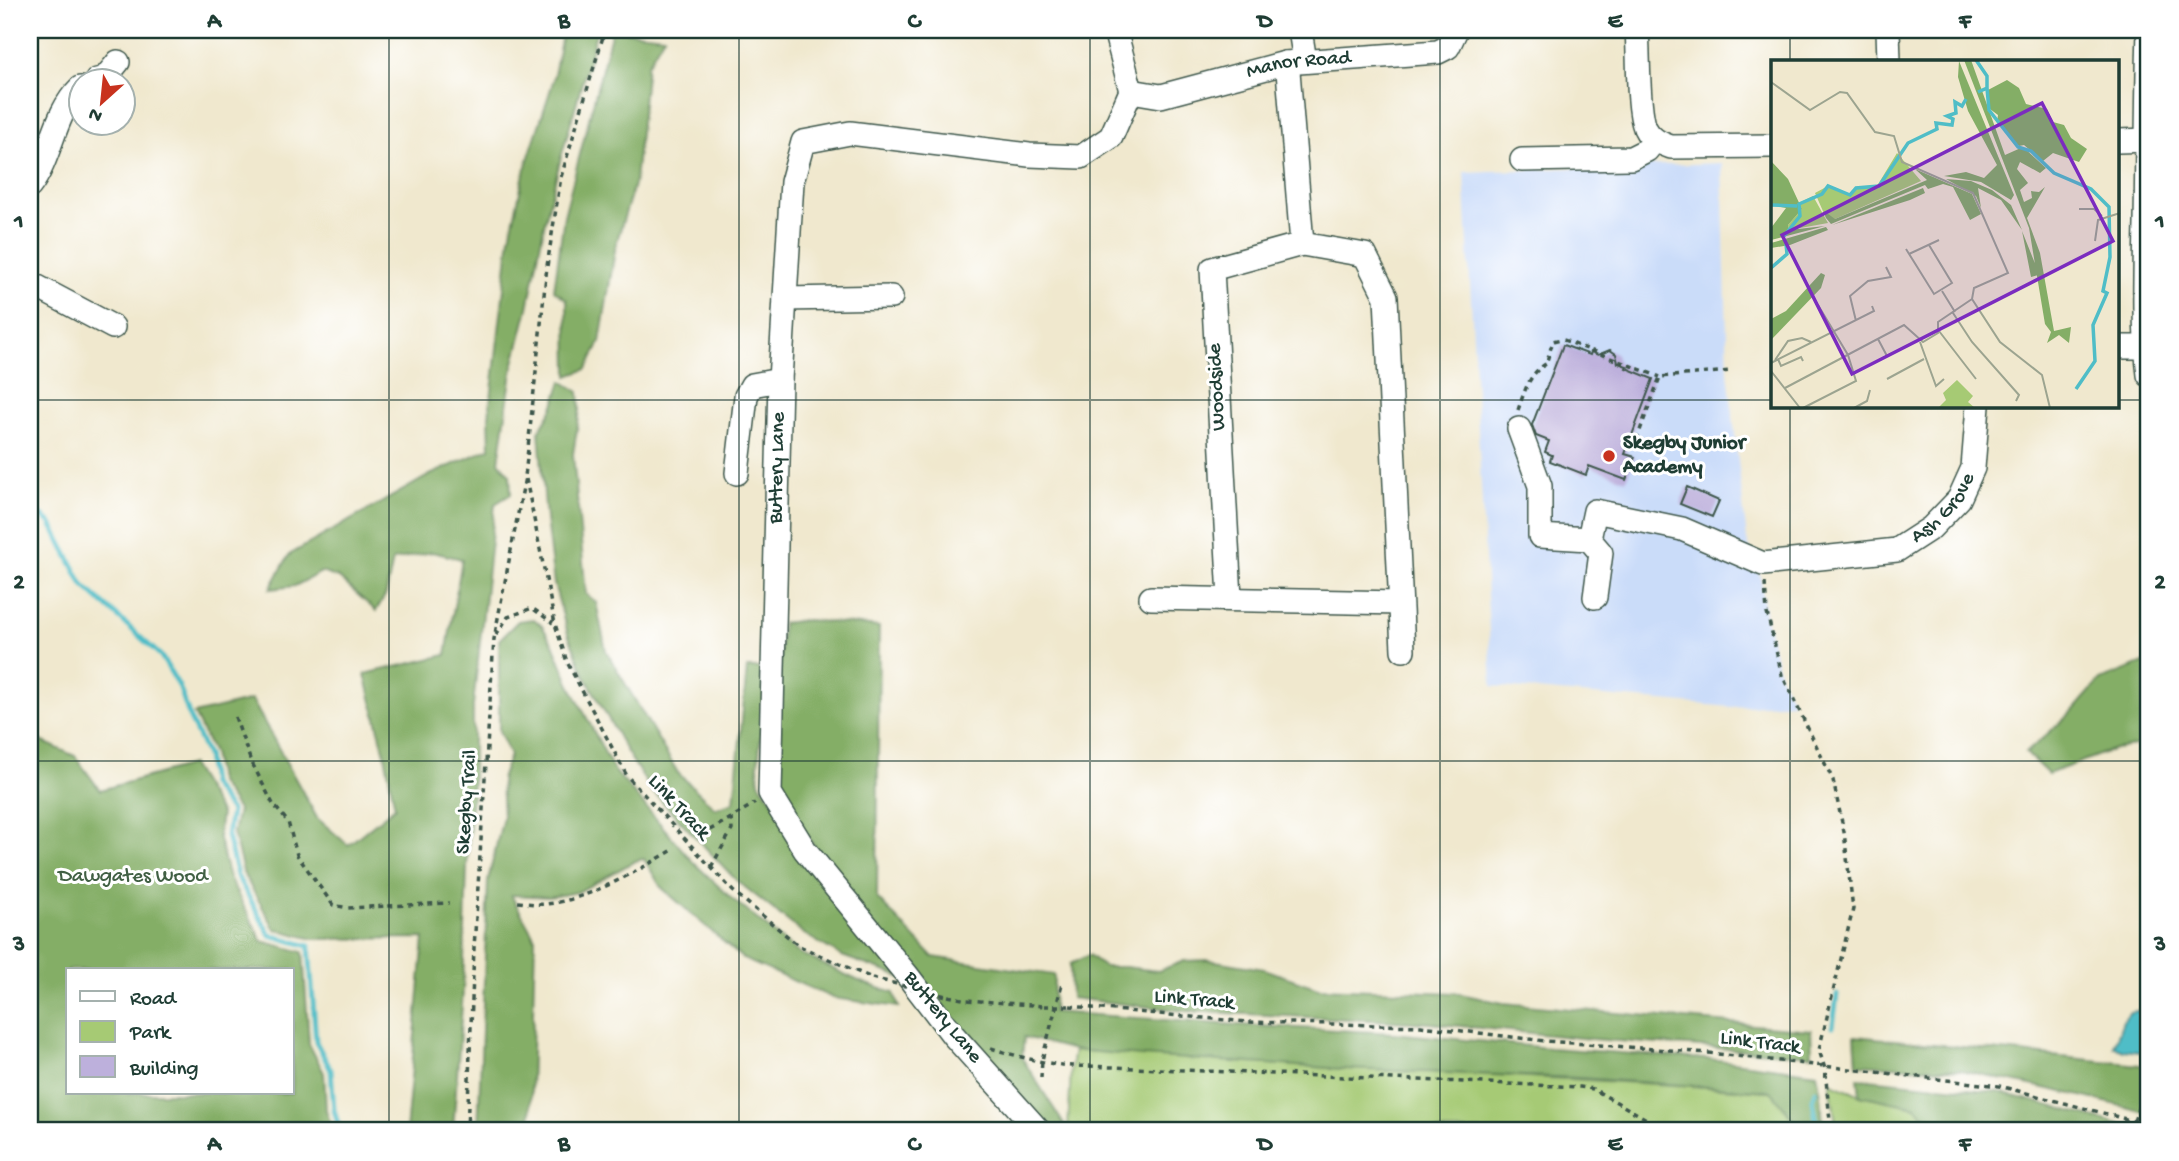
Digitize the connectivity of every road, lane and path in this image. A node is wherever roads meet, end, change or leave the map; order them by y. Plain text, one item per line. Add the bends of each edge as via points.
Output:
1 (605, 30) edge
2 (1115, 30) edge
3 (1300, 30) edge
4 (1456, 30) edge
5 (1637, 30) edge
6 (1888, 30) edge
7 (2149, 30) edge
8 (1889, 60) edge
9 (118, 62) dead end
10 (1295, 62) junction
11 (115, 66) edge
12 (1131, 91) junction
13 (66, 109) edge
14 (1655, 140) junction
15 (2147, 140) edge
16 (2120, 141) edge
17 (1771, 146) edge
18 (1522, 160) dead end
19 (30, 186) edge
20 (1302, 244) junction
21 (30, 283) edge
22 (891, 297) dead end
23 (785, 299) junction
24 (113, 327) dead end
25 (2120, 346) edge
26 (2148, 347) edge
27 (1731, 371) dead end
28 (2149, 375) edge
29 (1660, 377) junction
30 (780, 380) junction
31 (1978, 408) edge
32 (1520, 429) joint
33 (1633, 449) dead end
34 (737, 473) dead end
35 (525, 477) junction
36 (1589, 539) junction
37 (1763, 564) junction
38 (1151, 597) dead end
39 (1594, 597) dead end
40 (1230, 598) junction
41 (1400, 603) junction
42 (555, 624) junction
43 (494, 639) junction
44 (1403, 650) dead end
45 (235, 717) dead end
46 (770, 793) junction
47 (731, 818) junction
48 (701, 835) dead end
49 (673, 850) dead end
50 (711, 867) junction
51 (518, 902) dead end
52 (449, 903) dead end
53 (1062, 984) dead end
54 (988, 1047) dead end
55 (1042, 1060) junction
56 (1825, 1067) junction
57 (1041, 1078) dead end
58 (2144, 1091) dead end
59 (2134, 1121) junction
60 (2149, 1125) edge
61 (467, 1131) edge
62 (1039, 1131) edge
63 (1668, 1131) edge
64 (1831, 1131) edge

1 - 35 path via 561,177
2 - 12 street
3 - 10 street
4 - 10 street, Manor Road via 1448,47 1438,52
5 - 14 street via 1642,113 1646,130
6 - 8 street
7 - 15 street
9 - 11 street
10 - 12 street, Manor Road via 1161,96
10 - 20 street via 1287,71
12 - 23 street, Buttery Lane via 1111,137 1081,157 850,133 803,142 792,182
13 - 19 street
14 - 17 street via 1671,147
14 - 18 street via 1631,158
15 - 16 street
15 - 26 street
20 - 40 street, Woodside via 1212,269
20 - 41 street, Woodside via 1365,256 1386,297
21 - 24 street
22 - 23 street
23 - 30 street, Buttery Lane
25 - 26 street
26 - 28 street
27 - 29 path
29 - 32 path via 1561,338 1553,341 1546,364 1529,382 1517,414
29 - 33 path
30 - 34 street via 752,385 746,396
30 - 46 street, Buttery Lane
31 - 37 street, Ash Grove via 1973,468 1959,499 1931,528 1897,550
32 - 36 street via 1540,485 1540,537
35 - 42 path, Link Track
35 - 43 path, Skegby Trail
36 - 37 street via 1595,511 1682,529
36 - 39 street via 1601,552
37 - 56 path via 1767,613 1782,675 1833,780 1853,909 1819,1050
38 - 40 street
40 - 41 street
41 - 44 street, Woodside
42 - 43 path via 532,608 508,617
42 - 50 path, Link Track via 567,662 627,776
43 - 61 path, Skegby Trail
45 - 52 path via 250,759 273,804 288,822 297,855 333,905
46 - 47 path
46 - 62 street, Buttery Lane via 806,850 953,1035
47 - 48 path
47 - 50 path via 732,830
49 - 51 path via 582,895 546,904
50 - 56 path, Link Track, bridge via 799,946 872,978 967,1000 1248,1022 1421,1026
53 - 55 path
54 - 55 path
55 - 57 path
55 - 63 path via 1070,1067 1580,1087 1592,1089
56 - 59 path, Link Track via 1999,1086
56 - 64 path
58 - 59 path
59 - 60 path, Link Track

